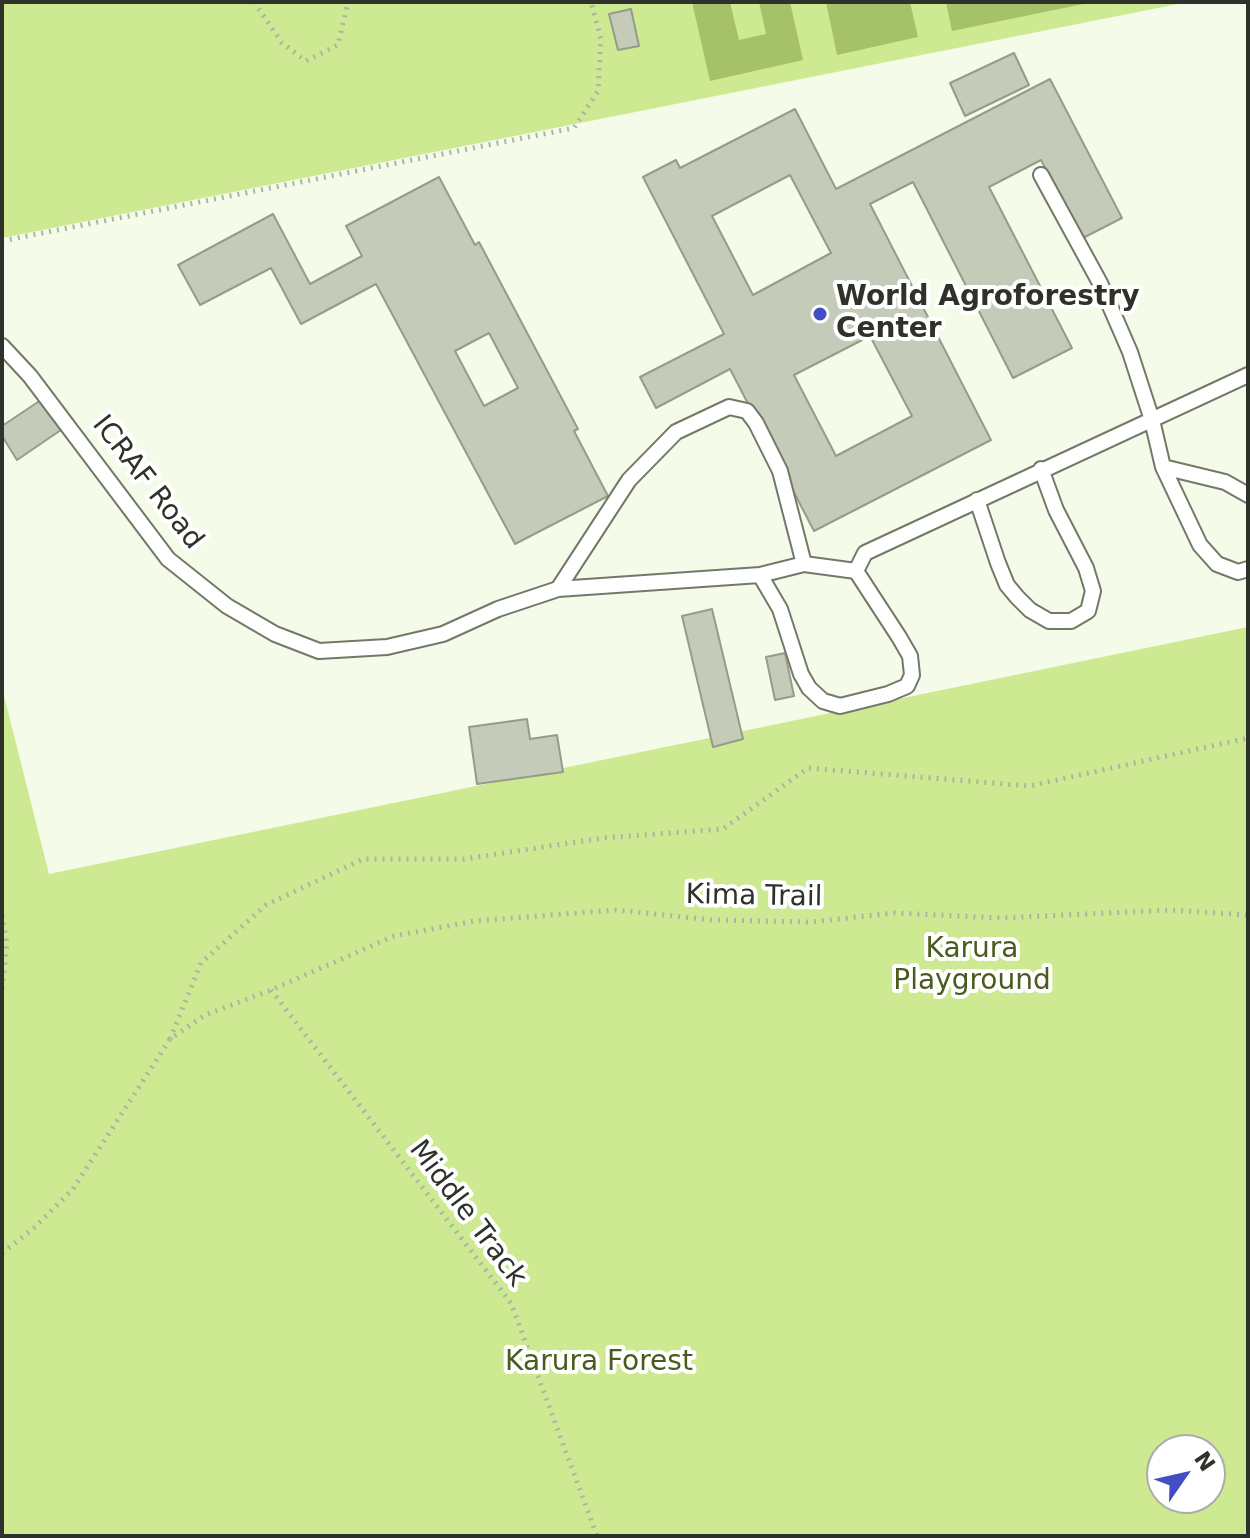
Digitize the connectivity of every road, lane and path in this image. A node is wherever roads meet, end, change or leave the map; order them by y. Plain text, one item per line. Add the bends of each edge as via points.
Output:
1 (254, 2) edge
2 (348, 2) edge
3 (591, 2) edge
4 (1041, 175) dead end
5 (2, 241) edge
6 (2, 346) edge
7 (1248, 375) edge
8 (1152, 420) junction
9 (1163, 467) junction
10 (1041, 469) junction
11 (1248, 495) edge
12 (977, 500) junction
13 (804, 564) junction
14 (1248, 569) edge
15 (856, 571) junction
16 (760, 575) junction
17 (558, 589) junction
18 (1248, 738) edge
19 (2, 915) edge
20 (1248, 915) edge
21 (2, 990) edge
22 (271, 990) junction
23 (170, 1039) junction
24 (2, 1253) edge
25 (597, 1536) edge

1 - 2 path via 282,43 306,61 338,45
3 - 5 path via 601,39 598,91 574,128
4 - 8 lane via 1100,283
6 - 17 lane, ICRAF Road via 168,559 227,606 275,634 319,651 387,647 443,634
7 - 8 lane
8 - 9 lane
8 - 10 lane
9 - 11 lane via 1225,482
9 - 14 lane via 1209,556 1226,569
10 - 12 lane
10 - 12 lane via 1093,591 1088,611 1071,621 1049,621 1030,610 1007,585
12 - 15 lane via 865,553
13 - 15 lane
13 - 16 lane, ICRAF Road
13 - 17 lane via 780,471 747,411 729,407 676,432 629,480
15 - 16 lane via 910,656 912,675 907,686 840,706 823,701 809,688 780,609
16 - 17 lane, ICRAF Road
18 - 23 path via 1030,786 808,768 723,829 603,838 464,859 363,859 266,905 201,963
19 - 21 path via 7,944
20 - 22 path, Kima Trail via 1170,910 1002,918 894,913 810,922 615,910 475,921 394,936
22 - 23 path, Kima Trail via 205,1015
22 - 25 path, Middle Track via 511,1303
23 - 24 path via 73,1189

